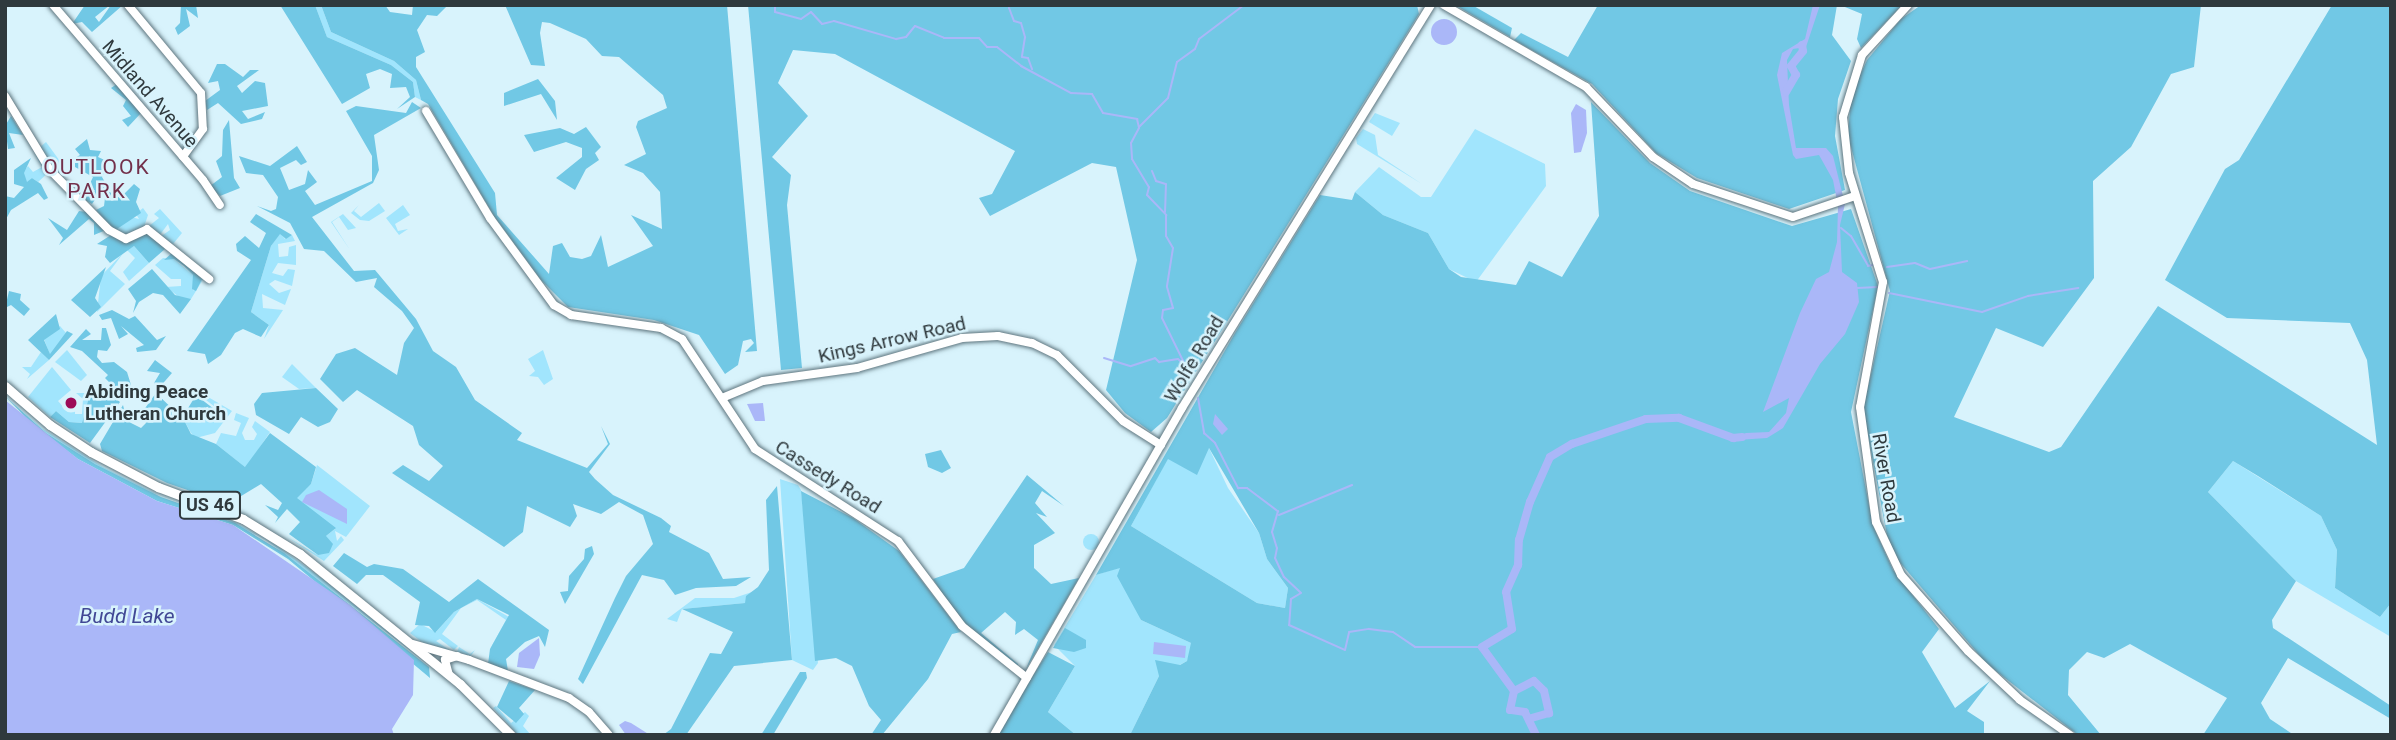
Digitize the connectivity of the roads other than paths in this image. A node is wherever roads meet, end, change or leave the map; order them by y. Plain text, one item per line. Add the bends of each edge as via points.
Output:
1 (53, 5) edge
2 (128, 5) edge
3 (1431, 5) edge
4 (1444, 5) edge
5 (1908, 5) edge
6 (5, 96) edge
7 (426, 111) dead end
8 (183, 158) junction
9 (1852, 197) junction
10 (220, 205) dead end
11 (209, 279) dead end
12 (5, 386) edge
13 (722, 398) junction
14 (1161, 445) junction
15 (413, 644) junction
16 (457, 656) junction
17 (449, 675) junction
18 (1027, 678) junction
19 (511, 735) edge
20 (608, 735) edge
21 (994, 735) edge
22 (2070, 735) edge

1 - 8 street, Midland Avenue
2 - 8 street via 201,93 203,129
3 - 14 street, Wolfe Road
4 - 9 street via 1586,88 1654,158 1687,181 1784,216 1804,216
5 - 9 street, River Road via 1867,47 1849,86 1843,138
6 - 11 street via 50,170 109,230 126,239 148,229
7 - 13 street, Cassedy Road via 490,218 554,305 578,316 673,333 692,349
8 - 10 street, Midland Avenue
9 - 22 street, River Road via 1883,282 1860,407 1881,539 1902,575 1973,656 2020,700
12 - 15 main road, US 46 via 50,425 94,454 158,487 228,511 270,534 324,570
13 - 14 street, Kings Arrow Road via 763,381 857,368 962,338 998,336 1032,343 1057,355 1123,421
13 - 18 street, Cassedy Road via 755,449 898,541 962,626
14 - 18 street, Wolfe Road
15 - 16 street
15 - 17 main road, US 46
16 - 17 street via 445,660
16 - 20 street via 569,698 589,712
17 - 19 main road, US 46
18 - 21 street, Wolfe Road

